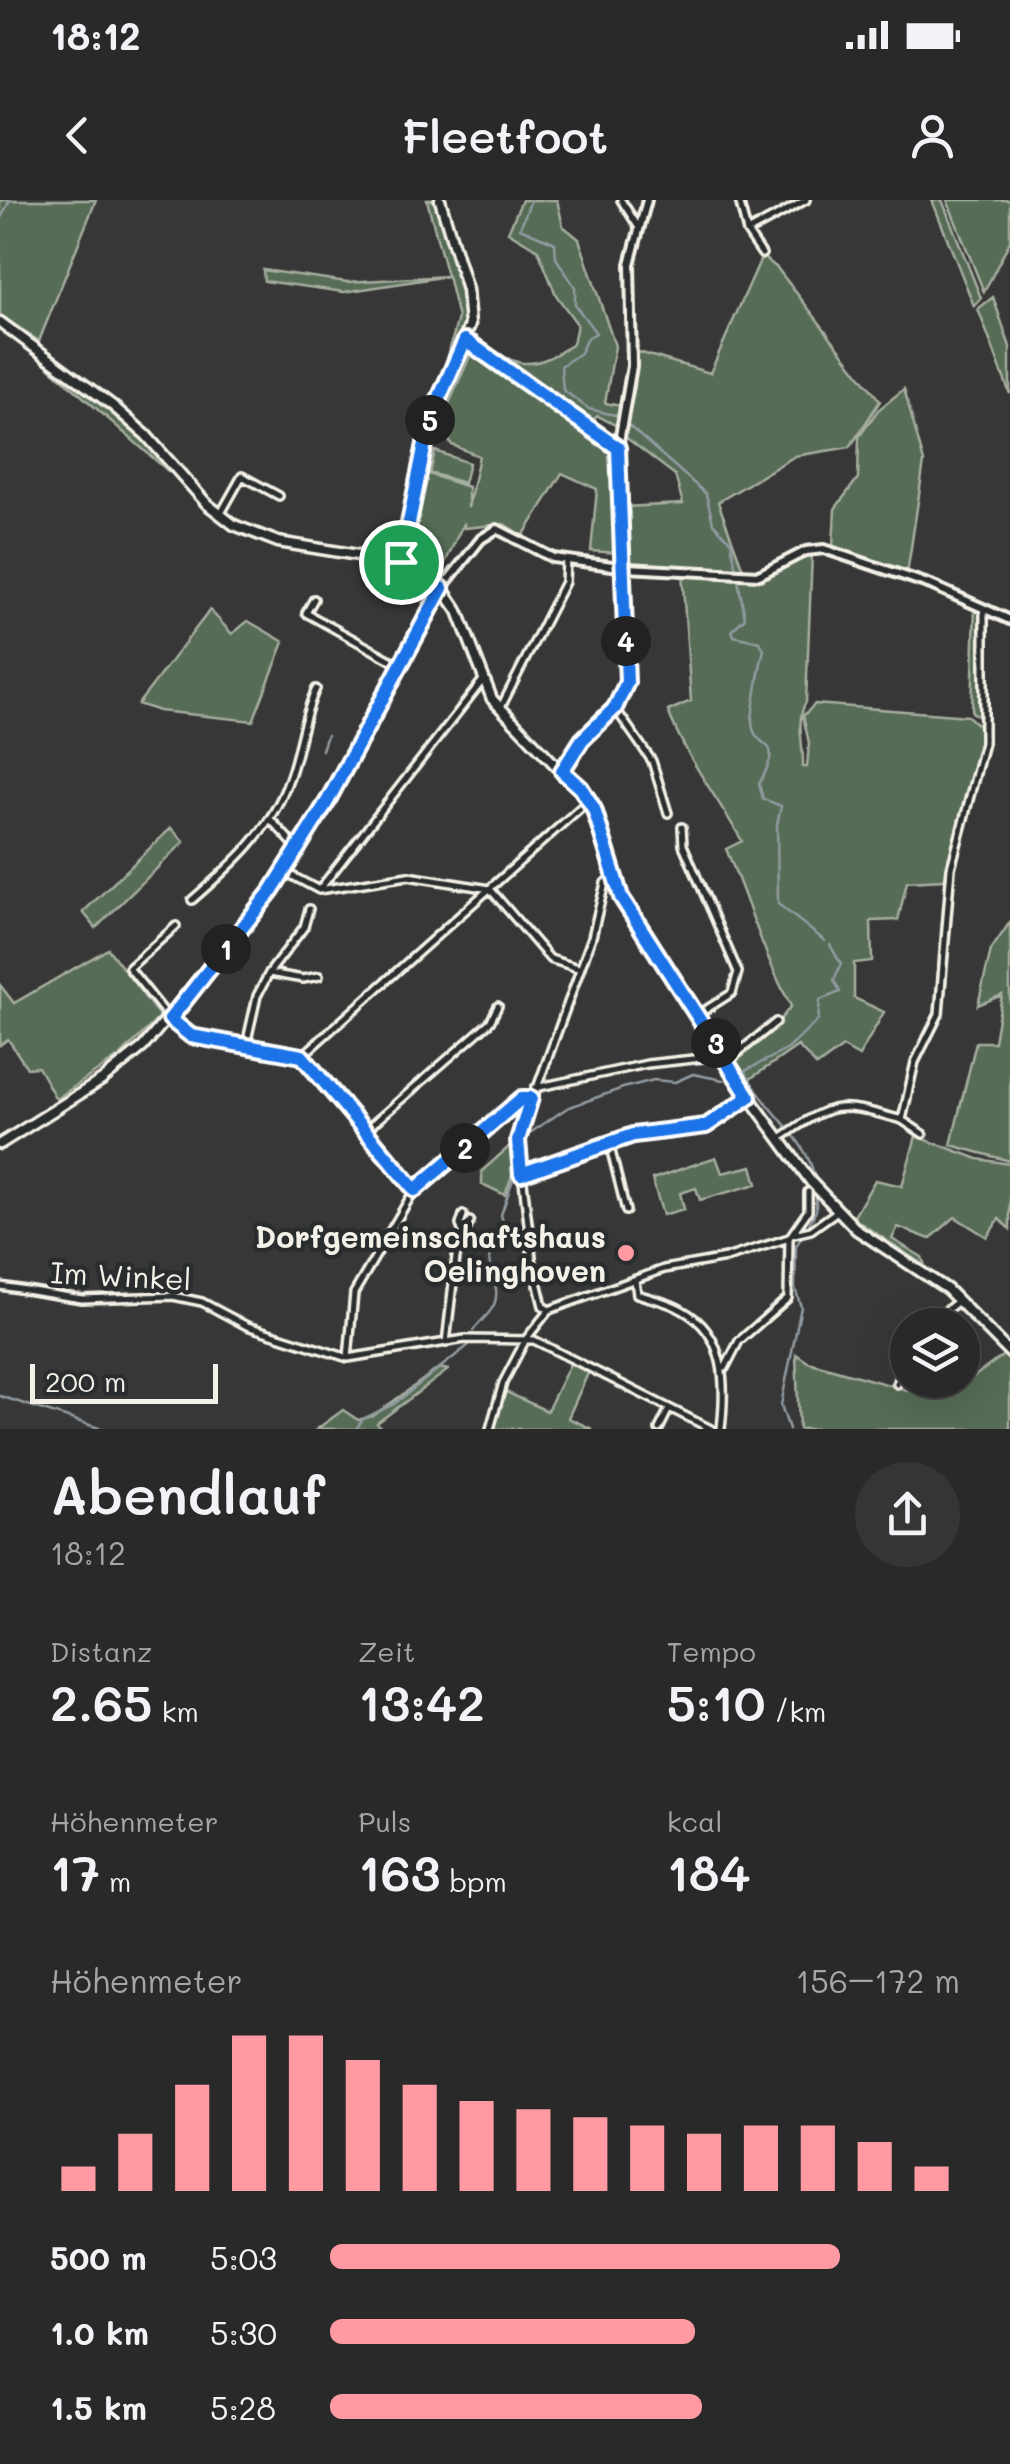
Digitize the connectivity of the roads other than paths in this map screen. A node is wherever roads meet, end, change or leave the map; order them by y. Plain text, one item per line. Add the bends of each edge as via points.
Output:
1 (440, 200) edge
2 (621, 200) edge
3 (648, 200) edge
4 (740, 200) edge
5 (806, 200) edge
6 (638, 228) junction
7 (747, 232) junction
8 (762, 254) dead end
9 (0, 322) edge
10 (465, 340) junction
11 (618, 448) junction
12 (279, 496) dead end
13 (220, 515) junction
14 (566, 559) junction
15 (401, 562) junction
16 (620, 564) junction
17 (442, 588) junction
18 (314, 599) dead end
19 (984, 606) junction
20 (1010, 620) edge
21 (398, 664) junction
22 (484, 680) junction
23 (316, 689) dead end
24 (615, 708) junction
25 (500, 709) junction
26 (562, 771) junction
27 (589, 800) junction
28 (668, 813) dead end
29 (270, 820) junction
30 (682, 827) dead end
31 (297, 848) junction
32 (283, 872) junction
33 (613, 876) junction
34 (490, 888) junction
35 (319, 890) junction
36 (192, 900) dead end
37 (309, 909) dead end
38 (176, 926) dead end
39 (579, 968) junction
40 (269, 973) junction
41 (319, 976) dead end
42 (498, 1006) dead end
43 (699, 1014) junction
44 (170, 1019) junction
45 (776, 1022) dead end
46 (246, 1046) junction
47 (302, 1056) junction
48 (726, 1058) junction
49 (534, 1089) junction
50 (749, 1097) junction
51 (531, 1098) junction
52 (902, 1120) junction
53 (367, 1130) junction
54 (924, 1134) dead end
55 (785, 1135) junction
56 (609, 1143) junction
57 (0, 1144) edge
58 (521, 1174) junction
59 (809, 1187) junction
60 (415, 1190) junction
61 (626, 1212) dead end
62 (836, 1212) junction
63 (463, 1215) dead end
64 (470, 1221) dead end
65 (794, 1236) junction
66 (464, 1237) junction
67 (635, 1281) junction
68 (0, 1286) edge
69 (959, 1301) junction
70 (950, 1308) edge
71 (548, 1310) junction
72 (526, 1339) junction
73 (446, 1343) junction
74 (1010, 1353) edge
75 (348, 1358) junction
76 (724, 1368) junction
77 (669, 1410) junction
78 (490, 1429) edge
79 (659, 1429) edge
80 (711, 1429) edge
81 (721, 1429) edge

1 - 10 main road via 470,304
2 - 6 street
3 - 6 street
4 - 7 street
5 - 7 street
6 - 11 street via 630,271 631,378
7 - 8 street
9 - 13 main road via 146,435
10 - 11 street
10 - 15 main road via 430,419
11 - 16 street
12 - 13 street via 242,476
13 - 15 main road via 263,538
14 - 16 street
14 - 17 street via 545,556 497,529
14 - 25 street via 565,582
15 - 17 main road
16 - 19 street via 765,574 819,548
16 - 24 street via 628,674
17 - 21 main road
17 - 22 main road via 458,611
18 - 21 street via 306,614
19 - 20 street
19 - 52 street via 981,761 951,868 939,1014 915,1062
21 - 31 main road
22 - 25 main road
22 - 35 street
23 - 29 street
24 - 26 street
24 - 28 street via 652,762
25 - 26 main road
26 - 27 main road
27 - 33 main road
27 - 34 street
29 - 31 street
29 - 36 street via 248,850
30 - 43 street via 683,845 738,980 732,993
31 - 32 main road
32 - 35 street
32 - 44 main road
33 - 39 street via 605,883
33 - 43 main road
34 - 35 street via 408,876
34 - 39 street via 550,959
34 - 47 street
37 - 40 street via 304,927
38 - 44 street via 129,968
39 - 49 street
40 - 41 street
40 - 46 street
42 - 53 street via 490,1022
43 - 48 main road
44 - 46 street via 191,1036
44 - 57 main road via 102,1080
45 - 48 street
46 - 47 street
47 - 53 street
48 - 49 street
48 - 50 main road
49 - 51 street
50 - 55 main road
50 - 56 street via 706,1126
51 - 58 street via 518,1140
51 - 60 street via 522,1098
52 - 54 street
52 - 55 street via 837,1105
53 - 60 street
55 - 59 main road
56 - 58 street
56 - 61 street
58 - 71 street via 532,1266
59 - 62 main road
59 - 65 street via 808,1211
60 - 75 street via 354,1293
62 - 65 street
62 - 69 main road
63 - 66 street
64 - 66 street
65 - 67 street
65 - 76 street via 788,1298 740,1341
66 - 73 street
67 - 71 street
67 - 76 street via 637,1294 682,1309 700,1323
68 - 75 street, Im Winkel via 82,1299 172,1296 202,1302 248,1326
69 - 70 street
69 - 74 main road
71 - 72 street
72 - 73 street, Im Winkel
72 - 77 street
72 - 78 street via 503,1383
73 - 75 street, Im Winkel
76 - 81 street
77 - 79 street
77 - 80 street

